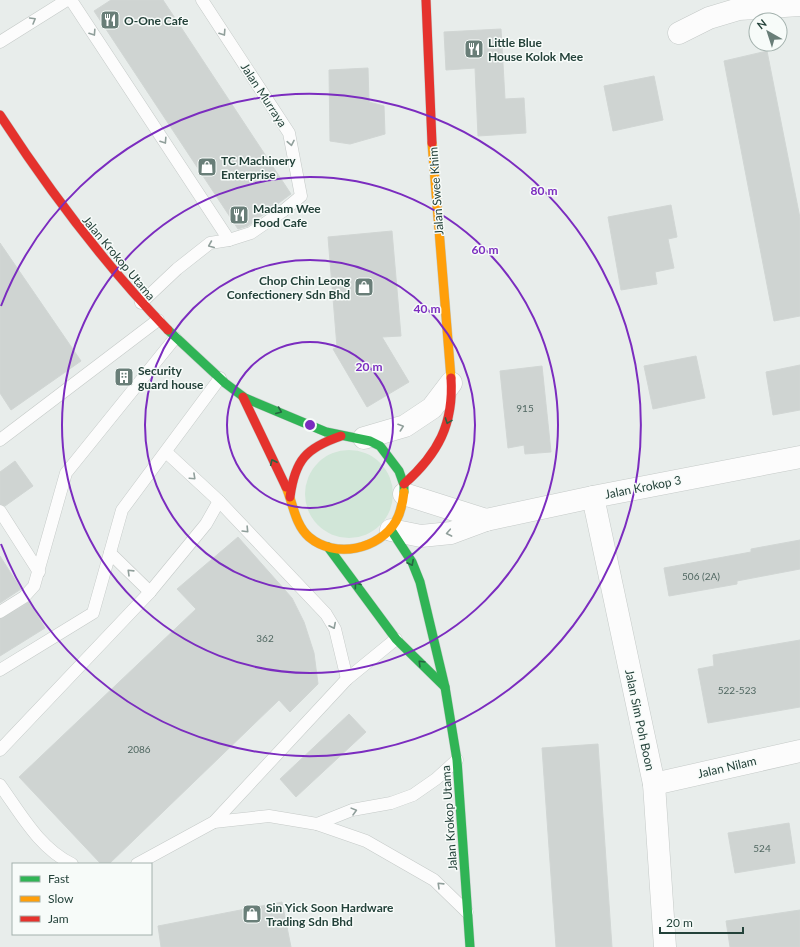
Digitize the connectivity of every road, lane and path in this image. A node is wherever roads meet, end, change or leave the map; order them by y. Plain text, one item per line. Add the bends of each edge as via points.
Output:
1 (67, 0) edge
2 (71, 0) edge
3 (202, 0) edge
4 (426, 0) edge
5 (800, 5) edge
6 (679, 33) dead end
7 (0, 42) edge
8 (0, 114) edge
9 (229, 240) junction
10 (141, 303) junction
11 (158, 320) junction
12 (175, 338) junction
13 (220, 378) junction
14 (451, 383) junction
15 (243, 397) junction
16 (341, 436) junction
17 (364, 438) junction
18 (0, 440) edge
19 (166, 452) junction
20 (800, 457) edge
21 (404, 489) junction
22 (290, 497) junction
23 (593, 497) junction
24 (219, 501) junction
25 (0, 511) edge
26 (486, 520) junction
27 (390, 530) junction
28 (328, 547) junction
29 (110, 553) junction
30 (40, 572) junction
31 (150, 592) junction
32 (0, 612) edge
33 (396, 639) junction
34 (0, 670) edge
35 (347, 679) junction
36 (445, 687) junction
37 (0, 750) edge
38 (800, 751) edge
39 (458, 760) junction
40 (654, 784) junction
41 (0, 785) edge
42 (214, 822) junction
43 (317, 824) junction
44 (70, 863) edge
45 (139, 863) edge
46 (468, 912) junction
47 (472, 945) edge
48 (665, 947) edge

7 -> 1 lane
2 -> 9 lane
3 -> 9 lane, Jalan Murraya via 289,133 301,196 251,233
4 - 14 street, Jalan Swee Khim via 431,127
5 - 6 street via 739,9 709,18
8 - 10 street, Jalan Krokop Utama via 76,226
9 -> 10 lane, Jalan Murraya via 210,243 177,268
10 - 11 street, Jalan Krokop Utama
11 - 12 street, Jalan Krokop Utama
11 - 18 lane
12 - 13 street, Jalan Krokop Utama
12 - 30 lane via 66,473
13 - 15 street, Jalan Krokop Utama
13 - 19 lane
17 -> 14 street via 405,426 432,408
14 -> 21 street, Jalan Swee Khim via 451,411 441,438 423,467
15 -> 16 street
22 -> 15 street
16 - 17 street
16 - 22 street via 320,442 303,456 292,476
17 - 21 street via 383,448 397,464
19 -> 24 lane
19 - 29 lane via 122,510
20 - 23 street, Jalan Krokop 3
21 - 26 street, Jalan Krokop 3
21 - 27 street via 400,514
22 - 28 street via 296,519 309,536
23 - 26 street, Jalan Krokop 3
23 - 40 street, Jalan Sim Poh Boon
24 - 31 lane via 206,524
24 -> 35 lane via 326,614 335,629
25 - 30 lane
26 -> 27 street, Jalan Krokop 3 via 451,534 421,536
27 - 28 street via 373,544 351,550
27 -> 36 street, Jalan Krokop Utama via 412,562 420,582
33 -> 28 street
31 -> 29 lane
29 - 34 lane via 93,613
30 - 32 lane via 34,586 24,597
31 - 37 lane
33 - 35 lane
36 -> 33 street
35 - 42 lane
36 - 39 street, Jalan Krokop Utama
38 - 40 street, Jalan Nilam
43 -> 39 lane via 352,810 391,803 413,795
39 - 46 street, Jalan Krokop Utama
40 - 48 street, Jalan Sim Poh Boon
41 - 44 lane via 40,840
42 - 43 lane via 269,816
42 - 45 lane
46 -> 43 lane via 434,880 366,841
46 - 47 street, Jalan Krokop Utama

